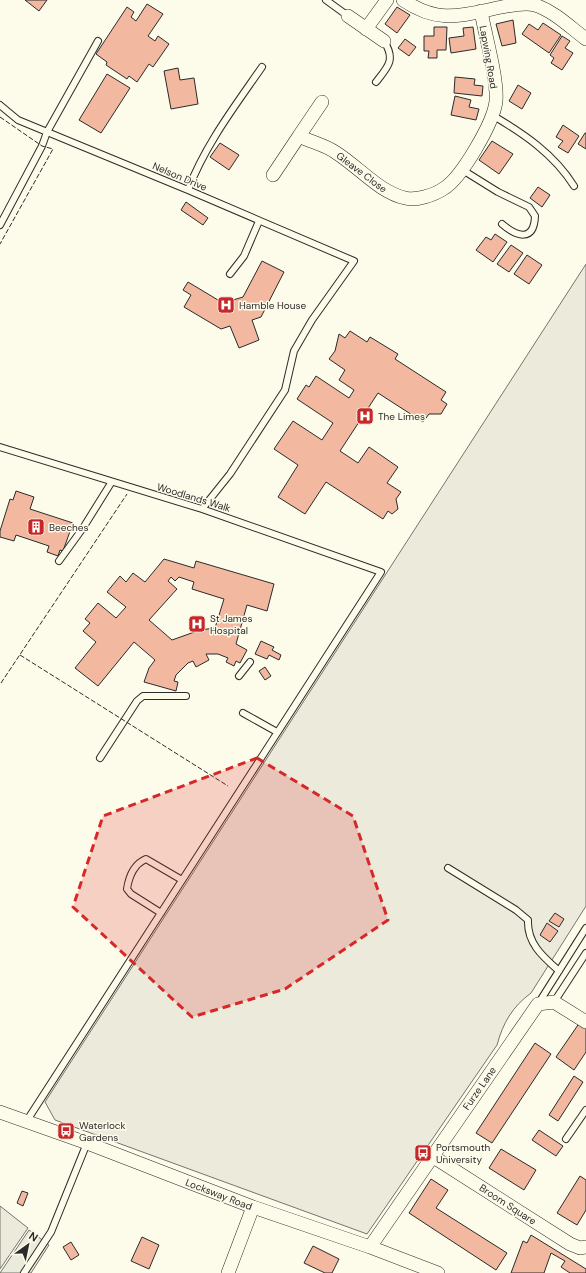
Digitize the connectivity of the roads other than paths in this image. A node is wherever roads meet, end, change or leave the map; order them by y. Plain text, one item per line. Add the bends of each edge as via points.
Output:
1 (326, 0) edge
2 (387, 0) edge
3 (403, 0) edge
4 (520, 2) edge
5 (481, 11) junction
6 (348, 16) joint
7 (366, 29) junction
8 (586, 39) edge
9 (98, 41) dead end
10 (384, 41) joint
11 (262, 67) dead end
12 (376, 82) dead end
13 (322, 102) dead end
14 (0, 106) edge
15 (490, 121) junction
16 (47, 132) junction
17 (299, 136) junction
18 (461, 169) junction
19 (273, 175) dead end
20 (574, 186) dead end
21 (188, 190) junction
22 (259, 221) junction
23 (502, 224) dead end
24 (0, 226) edge
25 (230, 274) dead end
26 (0, 447) edge
27 (111, 483) junction
28 (202, 509) junction
29 (59, 561) dead end
30 (250, 662) dead end
31 (239, 676) dead end
32 (186, 696) dead end
33 (243, 713) dead end
34 (277, 732) junction
35 (100, 758) dead end
36 (448, 868) dead end
37 (182, 880) junction
38 (161, 913) junction
39 (586, 928) edge
40 (586, 953) edge
41 (559, 971) junction
42 (554, 1002) junction
43 (538, 1004) junction
44 (586, 1022) edge
45 (586, 1110) edge
46 (0, 1112) edge
47 (26, 1122) junction
48 (566, 1139) dead end
49 (87, 1143) junction
50 (432, 1156) junction
51 (253, 1208) junction
52 (370, 1247) junction
53 (586, 1247) edge
54 (24, 1273) edge
55 (228, 1273) edge
56 (438, 1273) edge

1 - 6 lane
2 - 7 street
3 - 5 street via 425,13 440,16
4 - 5 street
4 - 8 street via 546,10
5 - 15 street, Lapwing Road via 496,101
6 - 7 street
7 - 10 street
9 - 16 lane
10 - 12 lane via 391,57 389,65
11 - 21 lane via 219,130
13 - 17 street
14 - 16 lane, Nelson Drive via 18,120
15 - 18 street, Gleave Close
15 - 20 lane via 513,127 548,154 563,169
16 - 21 lane, Nelson Drive
16 - 24 lane
17 - 18 street, Gleave Close via 333,150 367,175 381,189 408,199 427,196 444,188
17 - 19 street
18 - 23 lane via 498,192 529,207 535,216 535,225 529,233 521,236 512,233
21 - 22 lane, Nelson Drive
22 - 25 lane via 244,256
22 - 28 lane, Nelson Drive via 354,261 312,320 294,351 284,390 230,474
26 - 27 lane, Woodlands Walk
27 - 28 lane, Woodlands Walk
27 - 29 lane
28 - 34 lane, Woodlands Walk via 381,572
30 - 31 lane
32 - 35 lane via 143,696 137,701
33 - 34 lane
34 - 37 lane
36 - 41 lane via 528,920 530,939
37 - 38 lane
37 - 38 lane via 146,859 139,862 129,878 127,889
38 - 47 lane
39 - 41 lane, Furze Lane
40 - 42 lane
41 - 43 lane, Furze Lane
42 - 43 street
42 - 44 street
43 - 50 street, Furze Lane
45 - 48 lane
46 - 47 street, Locksway Road
47 - 49 street, Locksway Road
49 - 51 street, Locksway Road
49 - 54 lane via 51,1232
50 - 52 street, Furze Lane
50 - 53 street, Broom Square via 570,1244 580,1248
51 - 52 street, Locksway Road
51 - 55 street
52 - 56 street, Locksway Road

